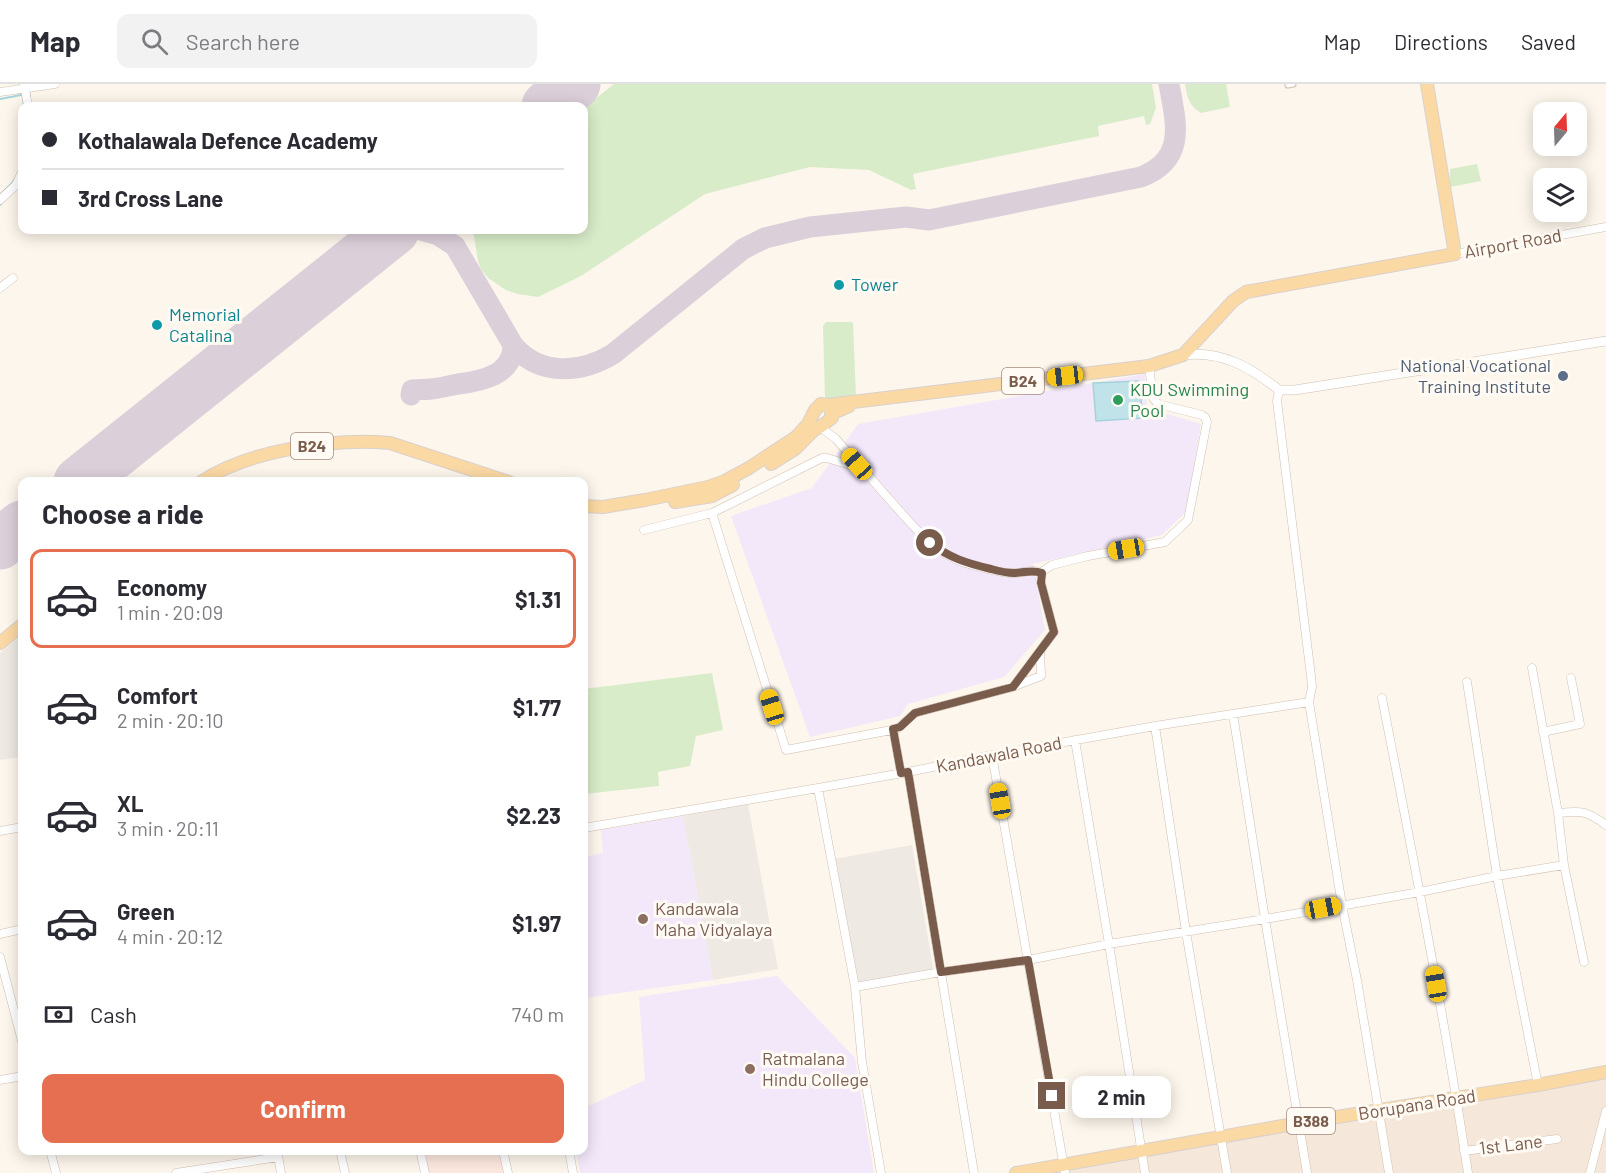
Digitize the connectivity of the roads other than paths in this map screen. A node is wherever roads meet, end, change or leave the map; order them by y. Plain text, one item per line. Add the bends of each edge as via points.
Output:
1 (55, 84) edge
2 (1293, 84) edge
3 (1427, 84) edge
4 (1288, 85) edge
5 (25, 86) edge
6 (0, 92) edge
7 (27, 102) edge
8 (18, 186) edge
9 (0, 200) edge
10 (1606, 227) edge
11 (1455, 254) junction
12 (13, 278) dead end
13 (0, 288) edge
14 (1606, 341) edge
15 (1183, 355) junction
16 (1149, 366) junction
17 (1279, 390) junction
18 (830, 412) junction
19 (814, 427) junction
20 (836, 439) junction
21 (427, 454) junction
22 (857, 464) junction
23 (208, 477) edge
24 (475, 477) edge
25 (494, 477) edge
26 (588, 506) edge
27 (712, 513) junction
28 (588, 514) edge
29 (644, 530) dead end
30 (1042, 573) junction
31 (18, 628) edge
32 (0, 643) edge
33 (1040, 652) junction
34 (1532, 668) dead end
35 (1571, 678) dead end
36 (1467, 682) dead end
37 (1013, 687) junction
38 (1382, 698) dead end
39 (1309, 702) junction
40 (1233, 714) junction
41 (1155, 726) junction
42 (893, 729) junction
43 (1543, 732) junction
44 (1075, 740) junction
45 (992, 755) junction
46 (904, 773) junction
47 (818, 788) junction
48 (1558, 813) junction
49 (1606, 825) edge
50 (588, 827) edge
51 (18, 828) edge
52 (0, 831) edge
53 (1564, 866) junction
54 (1497, 876) junction
55 (1420, 892) junction
56 (1342, 905) junction
57 (1265, 919) junction
58 (18, 930) edge
59 (1186, 932) junction
60 (0, 934) edge
61 (1109, 944) junction
62 (0, 957) edge
63 (1028, 960) junction
64 (1584, 962) dead end
65 (941, 972) junction
66 (855, 987) junction
67 (18, 1026) edge
68 (1606, 1072) edge
69 (18, 1077) edge
70 (0, 1080) edge
71 (1538, 1085) junction
72 (1456, 1098) junction
73 (1379, 1111) junction
74 (1606, 1111) edge
75 (1299, 1123) junction
76 (1222, 1137) junction
77 (1557, 1139) dead end
78 (1141, 1150) junction
79 (1464, 1151) junction
80 (51, 1155) edge
81 (272, 1155) edge
82 (277, 1155) edge
83 (341, 1155) edge
84 (421, 1155) edge
85 (504, 1155) edge
86 (570, 1155) edge
87 (1064, 1169) edge
88 (56, 1173) edge
89 (176, 1173) edge
90 (281, 1173) edge
91 (345, 1173) edge
92 (425, 1173) edge
93 (508, 1173) edge
94 (573, 1173) edge
95 (881, 1173) edge
96 (975, 1173) edge
97 (1016, 1173) edge
98 (1145, 1173) edge
99 (1227, 1173) edge
100 (1307, 1173) edge
101 (1389, 1173) edge
102 (1468, 1173) edge
103 (1590, 1173) edge

1 - 5 street
2 - 4 street
3 - 11 main road
5 - 6 street
5 - 7 street
8 - 9 street
10 - 11 street, Airport Road
11 - 15 main road, B24 via 1246,292
12 - 13 street
14 - 17 street
15 - 16 main road, B24
15 - 17 street via 1226,358
16 - 18 main road, B24 via 861,401
16 - 30 street via 1153,398 1158,404 1202,415 1207,422 1188,520 1165,542 1088,555 1052,565
17 - 39 street via 1277,401 1311,676
18 - 19 main road
18 - 19 main road via 821,404 815,410
18 - 20 street
19 - 20 street
19 - 26 main road via 766,458 708,487 603,507
19 - 28 main road via 795,449 712,496
20 - 22 street
21 - 23 main road, B24 via 369,441 318,445 248,459
21 - 24 main road, B24
21 - 25 main road, B24
22 - 27 street via 822,458
22 - 30 street via 930,543 946,554 1006,572
27 - 29 street
27 - 42 street via 786,750
30 - 33 street via 1054,632
31 - 32 main road
33 - 37 street
33 - 37 street via 1041,676
34 - 43 street
35 - 43 street via 1580,724
36 - 54 street
37 - 42 street via 915,713
38 - 55 street
39 - 40 street, Kandawala Road
39 - 56 street
40 - 41 street, Kandawala Road
40 - 57 street
41 - 44 street, Kandawala Road
41 - 59 street
42 - 46 street
43 - 48 street
44 - 45 street, Kandawala Road
44 - 61 street
45 - 46 street, Kandawala Road
45 - 63 street
46 - 47 street, Kandawala Road
46 - 65 street
47 - 50 street, Kandawala Road
47 - 66 street
48 - 49 street via 1580,811
48 - 53 street
51 - 52 street
53 - 54 street
53 - 64 street
54 - 55 street
54 - 71 street
55 - 56 street
55 - 72 street
56 - 57 street
56 - 73 street
57 - 59 street
57 - 75 street
58 - 60 street
59 - 61 street
59 - 76 street
61 - 63 street
61 - 78 street
62 - 67 street
63 - 65 street
63 - 87 street
65 - 66 street
65 - 96 street
66 - 95 street via 862,1062
68 - 71 main road, Borupana Road / B388
69 - 70 street
71 - 72 main road, Borupana Road / B388
72 - 73 main road, Borupana Road / B388
72 - 79 street
73 - 75 main road, Borupana Road / B388
73 - 101 street
74 - 103 street
75 - 76 main road, Borupana Road / B388
75 - 100 street
76 - 78 main road, Borupana Road / B388
76 - 99 street
77 - 79 street, 1st Lane
78 - 87 main road, Borupana Road / B388
78 - 98 street
79 - 102 street
80 - 88 street
81 - 89 street
82 - 90 street
83 - 91 street
84 - 92 street
85 - 93 street
86 - 94 street
87 - 97 main road, Borupana Road / B388

